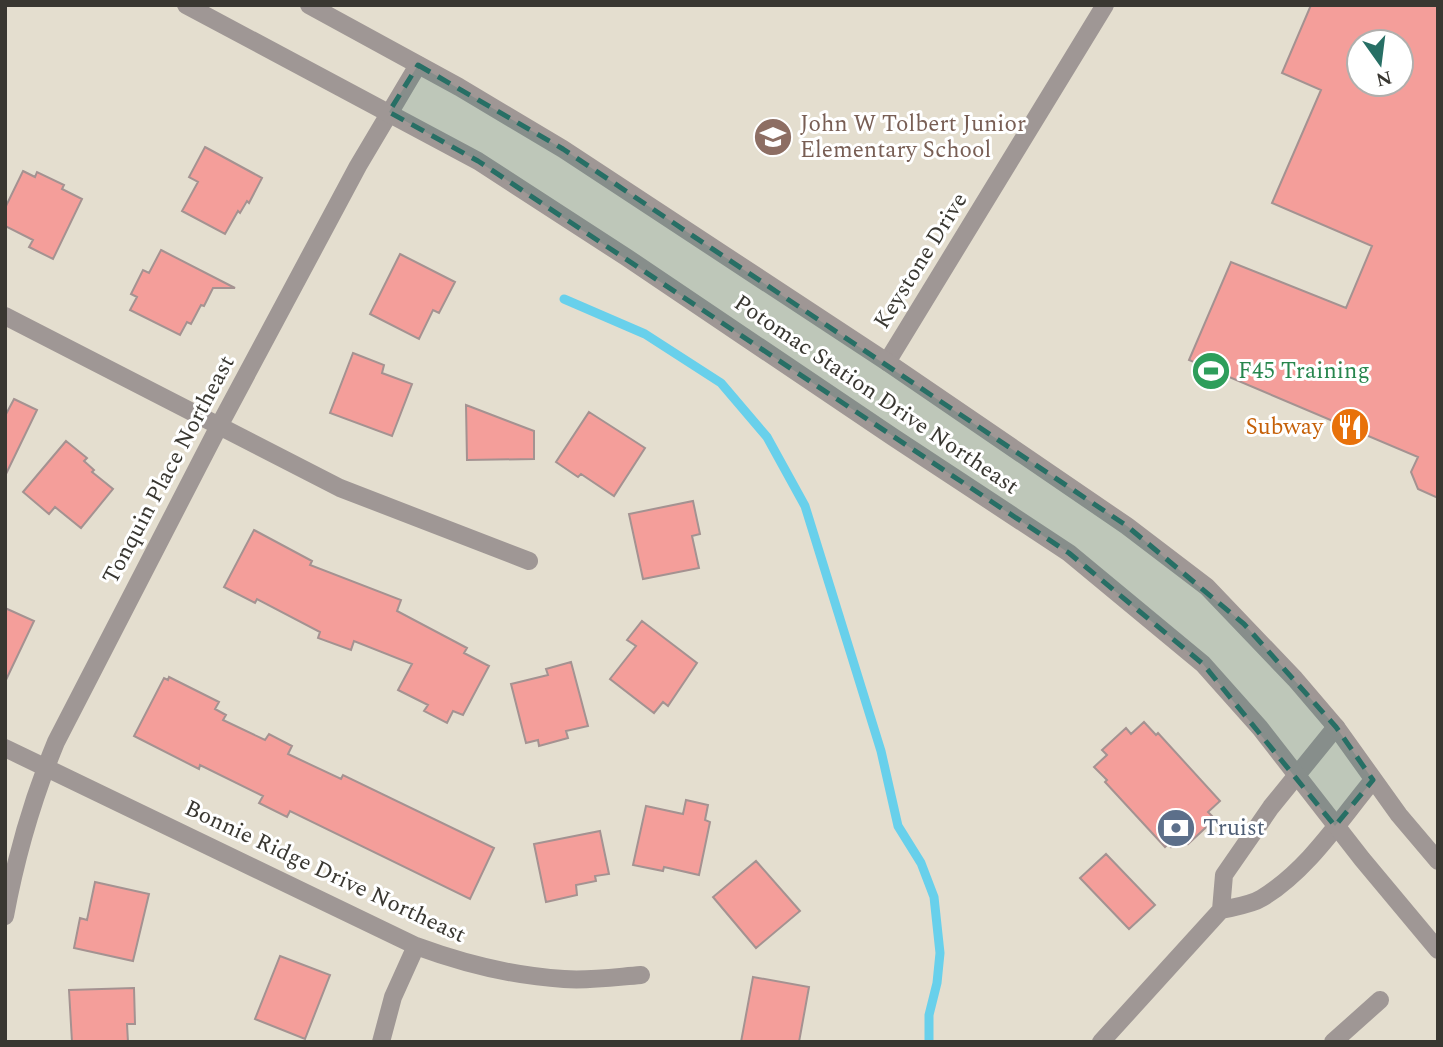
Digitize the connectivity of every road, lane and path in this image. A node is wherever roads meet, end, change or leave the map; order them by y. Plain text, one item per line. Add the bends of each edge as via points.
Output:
1 (186, 5) edge
2 (309, 5) edge
3 (1105, 5) edge
4 (418, 65) junction
5 (389, 112) junction
6 (5, 316) edge
7 (887, 362) junction
8 (219, 426) junction
9 (529, 561) dead end
10 (1336, 727) junction
11 (5, 748) edge
12 (46, 767) junction
13 (1296, 775) junction
14 (1373, 780) junction
15 (1335, 826) junction
16 (1438, 861) edge
17 (1221, 910) junction
18 (5, 916) edge
19 (416, 946) junction
20 (1438, 950) edge
21 (641, 975) dead end
22 (1380, 1000) dead end
23 (381, 1042) edge
24 (1101, 1042) edge
25 (1333, 1042) edge

1 - 5 street, Potomac Station Drive Northeast
2 - 4 street, Potomac Station Drive Northeast
3 - 7 street, Keystone Drive
4 - 5 street, Tonquin Place Northeast
4 - 7 street, Potomac Station Drive Northeast via 563,149
5 - 8 street, Tonquin Place Northeast
5 - 13 street, Potomac Station Drive Northeast via 478,161 604,242 1069,553 1203,664
6 - 8 street
7 - 10 street, Potomac Station Drive Northeast via 1127,526 1206,587
8 - 9 street via 340,488
8 - 12 street, Tonquin Place Northeast
10 - 13 street
10 - 14 street, Potomac Station Drive Northeast
11 - 12 street, Bonnie Ridge Drive Northeast
12 - 18 street, Tonquin Place Northeast via 14,866
12 - 19 street, Bonnie Ridge Drive Northeast
13 - 15 street, Potomac Station Drive Northeast
13 - 17 street via 1224,875
14 - 15 street
14 - 16 street, Potomac Station Drive Northeast
15 - 17 street via 1310,856 1260,900
15 - 20 street, Potomac Station Drive Northeast
17 - 24 street
19 - 21 street, Bonnie Ridge Drive Northeast via 512,974 567,980
19 - 23 street via 393,998
22 - 25 street

